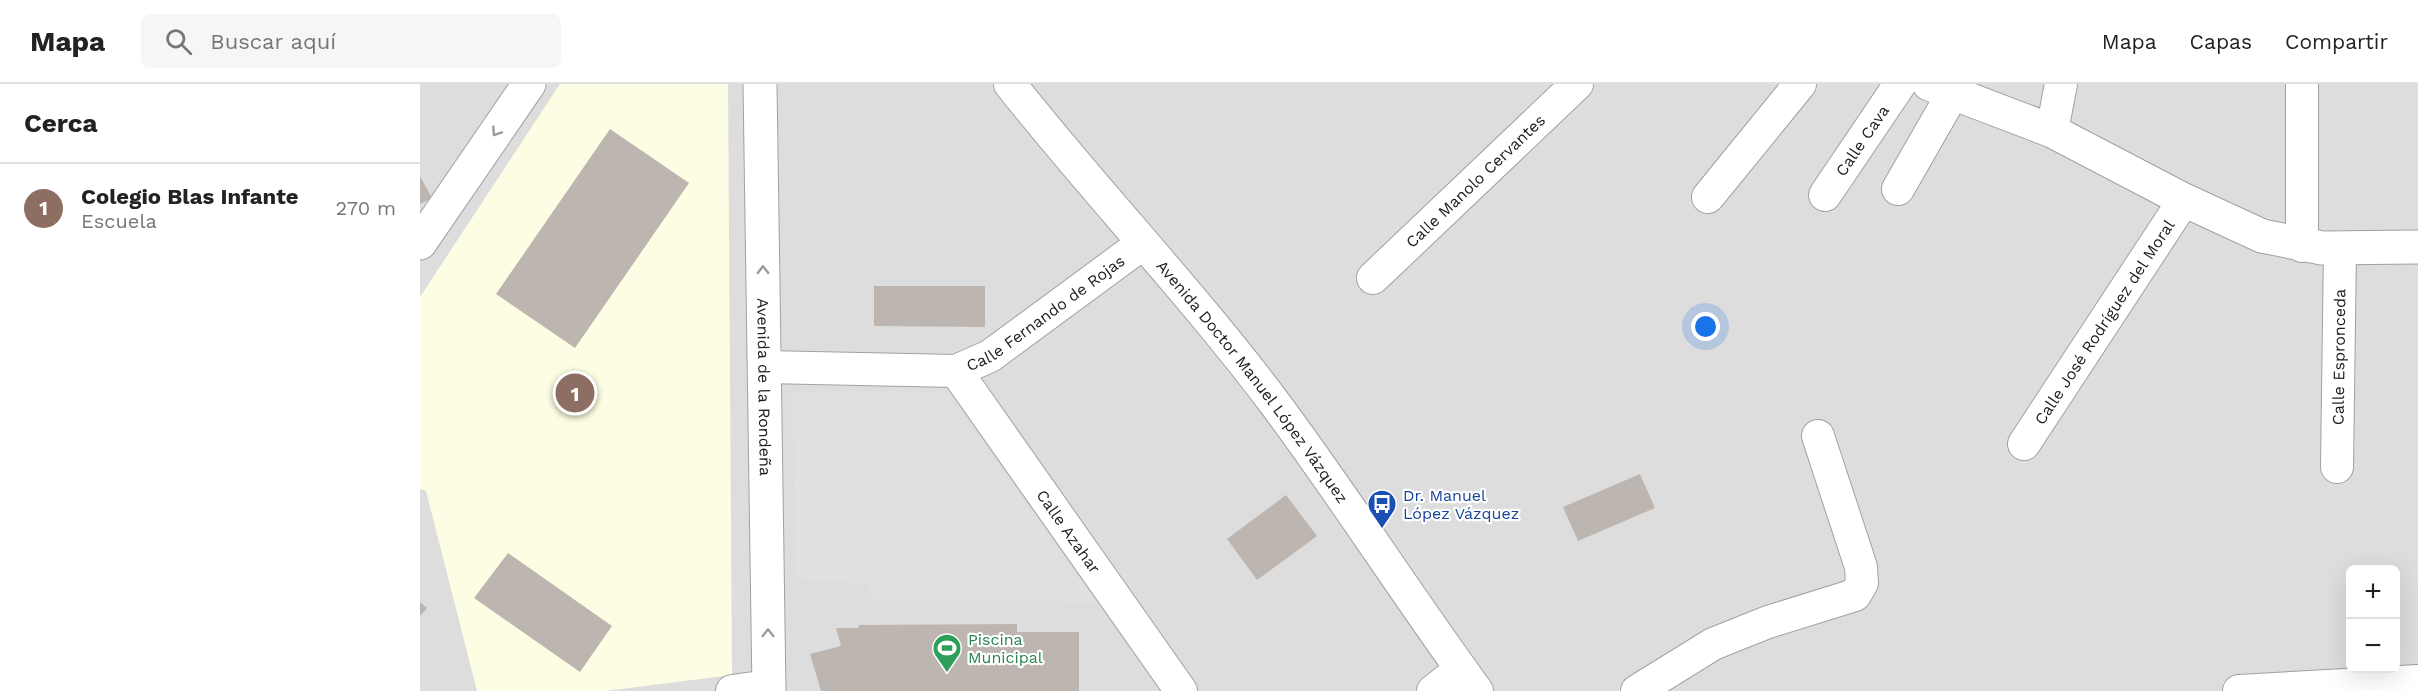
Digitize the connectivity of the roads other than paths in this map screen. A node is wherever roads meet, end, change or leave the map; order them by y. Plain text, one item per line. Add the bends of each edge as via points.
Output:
1 (529, 84) edge
2 (760, 84) edge
3 (1010, 84) edge
4 (1577, 84) edge
5 (1800, 84) edge
6 (1900, 84) edge
7 (2061, 84) edge
8 (2302, 84) edge
9 (1941, 89) edge
10 (2052, 131) junction
11 (1898, 189) dead end
12 (1825, 195) dead end
13 (1708, 197) dead end
14 (2184, 201) junction
15 (420, 243) edge
16 (1142, 244) junction
17 (2302, 246) junction
18 (2418, 247) edge
19 (2340, 248) junction
20 (1373, 278) dead end
21 (765, 367) junction
22 (957, 371) junction
23 (1818, 436) dead end
24 (2024, 444) dead end
25 (2337, 467) dead end
26 (1469, 680) edge
27 (2418, 681) edge
28 (769, 689) edge
29 (732, 691) edge
30 (1181, 691) edge
31 (1433, 691) edge
32 (1636, 691) edge
33 (2239, 691) edge

1 -> 15 street
21 -> 2 street, Avenida de la Rondeña
3 - 16 street, Avenida Doctor Manuel López Vázquez
4 - 20 street, Calle Manolo Cervantes
5 - 13 street
6 - 12 street, Calle Cava
7 - 10 street
8 - 17 street
9 - 10 street, Calle José Rodríguez del Moral
9 - 11 street
10 - 14 street, Calle José Rodríguez del Moral
14 - 17 street, Calle José Rodríguez del Moral via 2262,236
14 - 24 street, Calle José Rodríguez del Moral
16 - 22 street, Calle Fernando de Rojas via 990,356
16 - 26 street, Avenida Doctor Manuel López Vázquez via 1202,311 1276,406
17 - 19 street, Calle José Rodríguez del Moral
18 - 19 street, Calle José Rodríguez del Moral
19 - 25 street, Calle Espronceda
21 - 22 street, Calle Fernando de Rojas
28 -> 21 street, Avenida de la Rondeña
22 - 30 street, Calle Azahar
23 - 32 street via 1861,567 1862,583 1855,595 1713,644
26 - 31 street
27 - 33 street
28 - 29 street

